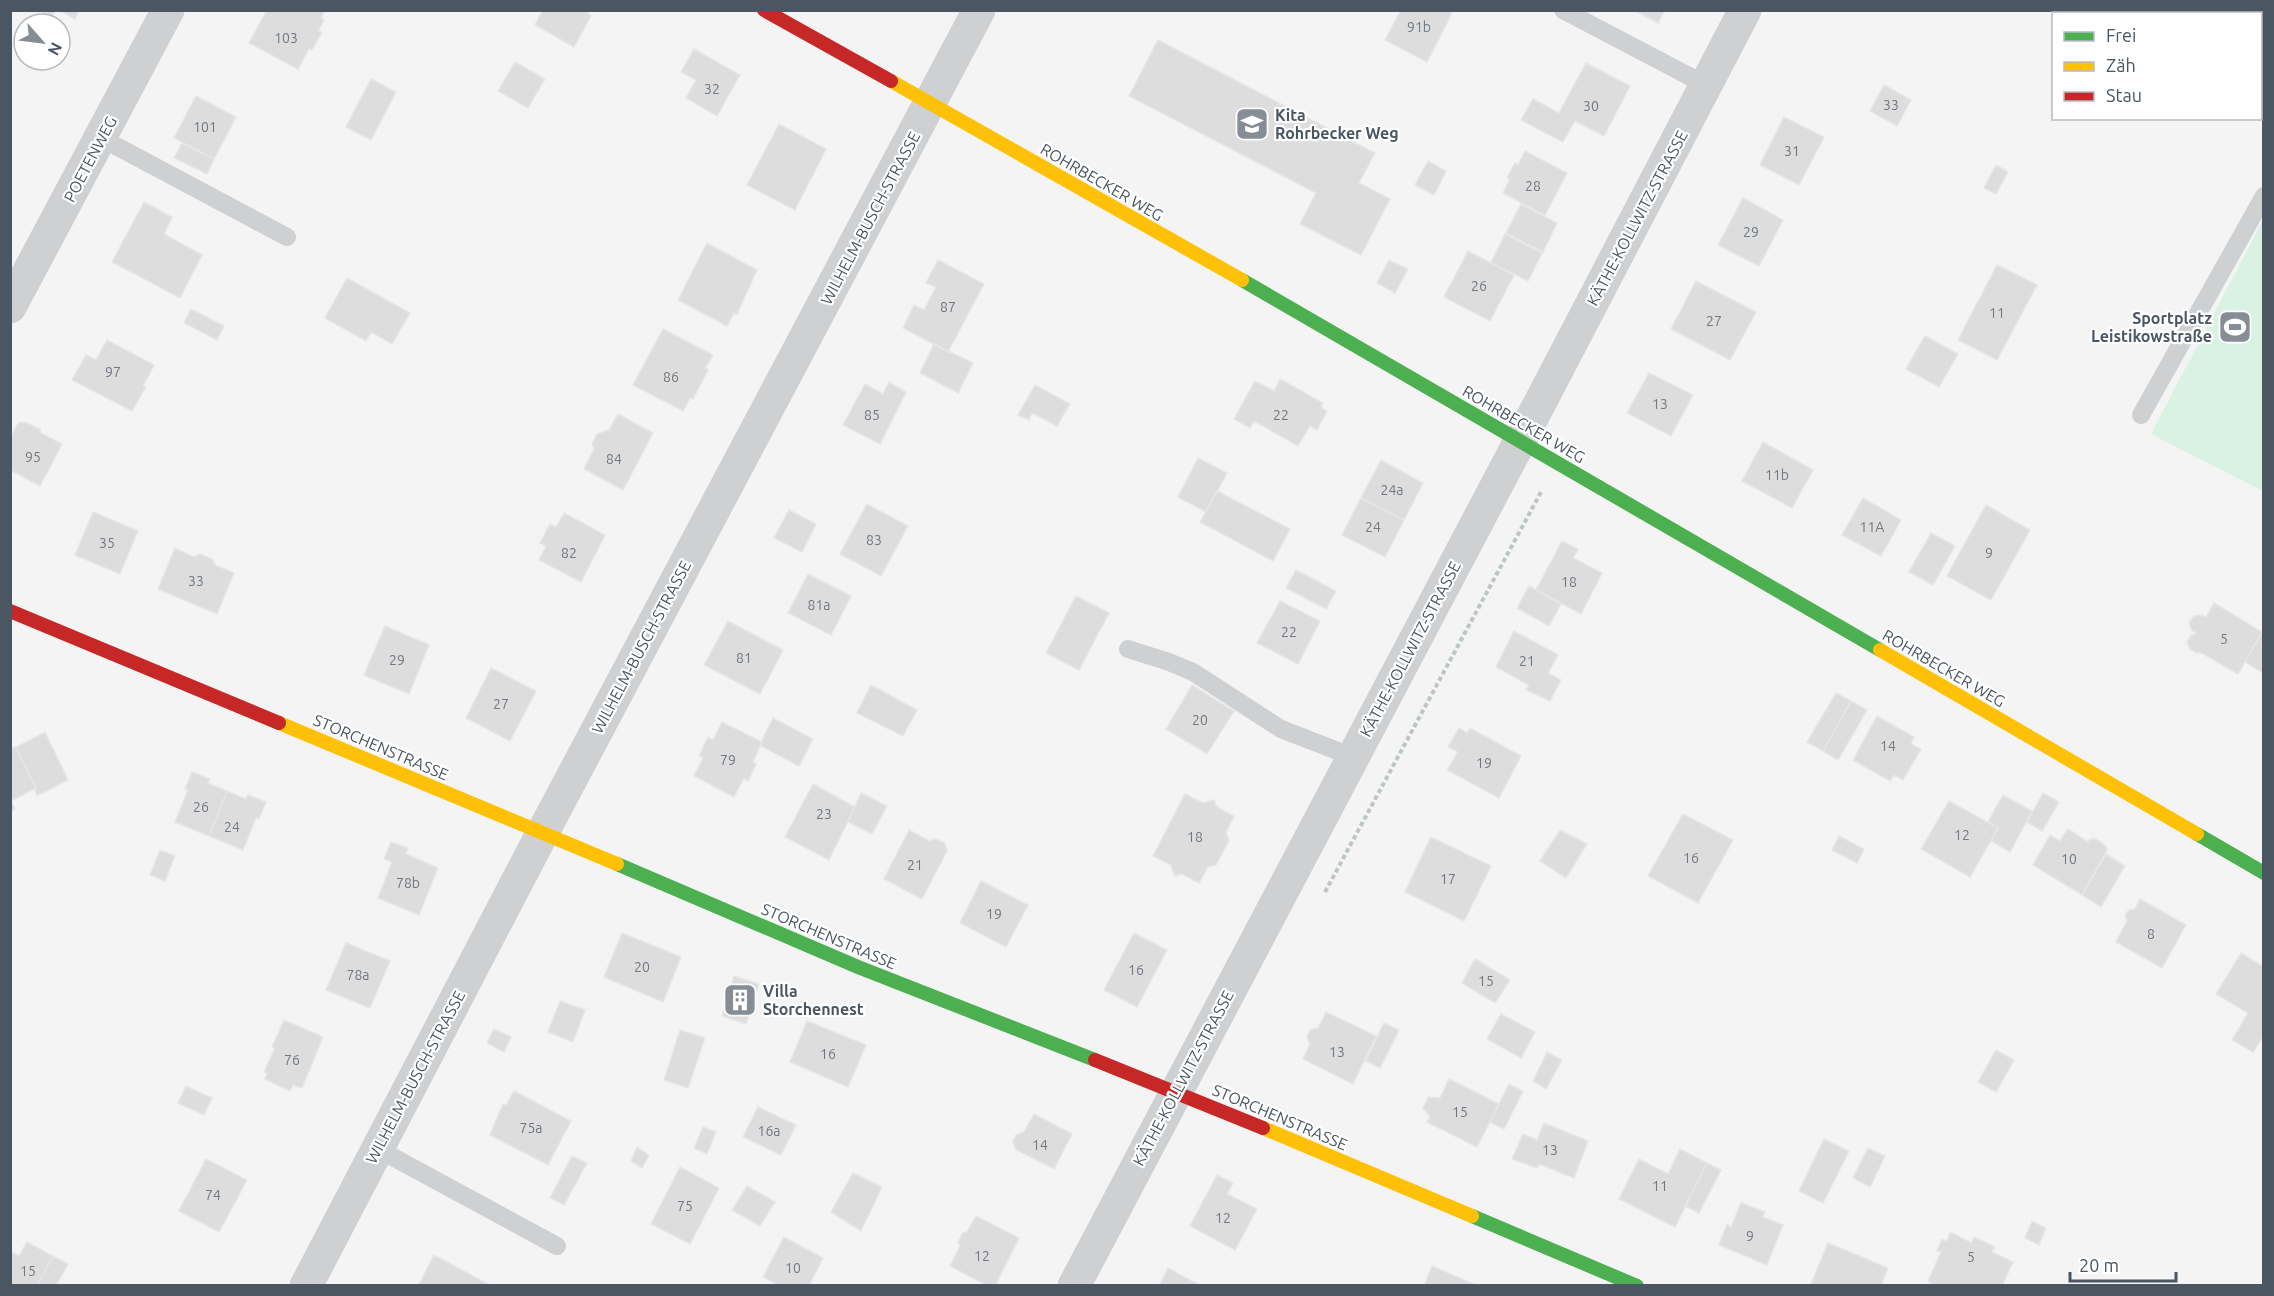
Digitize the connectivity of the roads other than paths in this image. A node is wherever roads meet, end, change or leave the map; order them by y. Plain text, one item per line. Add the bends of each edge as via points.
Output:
1 (168, 10) edge
2 (764, 10) edge
3 (979, 10) edge
4 (1563, 10) edge
5 (1745, 10) edge
6 (1706, 85) junction
7 (931, 104) junction
8 (100, 138) junction
9 (2264, 196) edge
10 (287, 237) dead end
11 (10, 307) edge
12 (2141, 415) dead end
13 (1520, 441) junction
14 (10, 611) edge
15 (1128, 649) dead end
16 (1353, 758) junction
17 (543, 832) junction
18 (2264, 873) edge
19 (1175, 1092) junction
20 (378, 1149) junction
21 (557, 1246) dead end
22 (306, 1286) edge
23 (1074, 1286) edge
24 (1637, 1286) edge

1 - 8 street, POETENWEG
2 - 7 street, ROHRBECKER WEG
3 - 7 street, WILHELM-BUSCH-STRASSE
4 - 6 lane
5 - 6 street, KÄTHE-KOLLWITZ-STRASSE
6 - 13 street, KÄTHE-KOLLWITZ-STRASSE
7 - 13 street, ROHRBECKER WEG
7 - 17 street, WILHELM-BUSCH-STRASSE
8 - 10 lane
8 - 11 street, POETENWEG
9 - 12 lane
13 - 16 street, KÄTHE-KOLLWITZ-STRASSE
13 - 18 street, ROHRBECKER WEG
14 - 17 street, STORCHENSTRASSE
15 - 16 lane via 1193,672 1281,729
16 - 19 street, KÄTHE-KOLLWITZ-STRASSE
17 - 19 street, STORCHENSTRASSE via 858,967
17 - 20 street, WILHELM-BUSCH-STRASSE
19 - 23 street, KÄTHE-KOLLWITZ-STRASSE
19 - 24 street, STORCHENSTRASSE
20 - 21 lane
20 - 22 street, WILHELM-BUSCH-STRASSE

